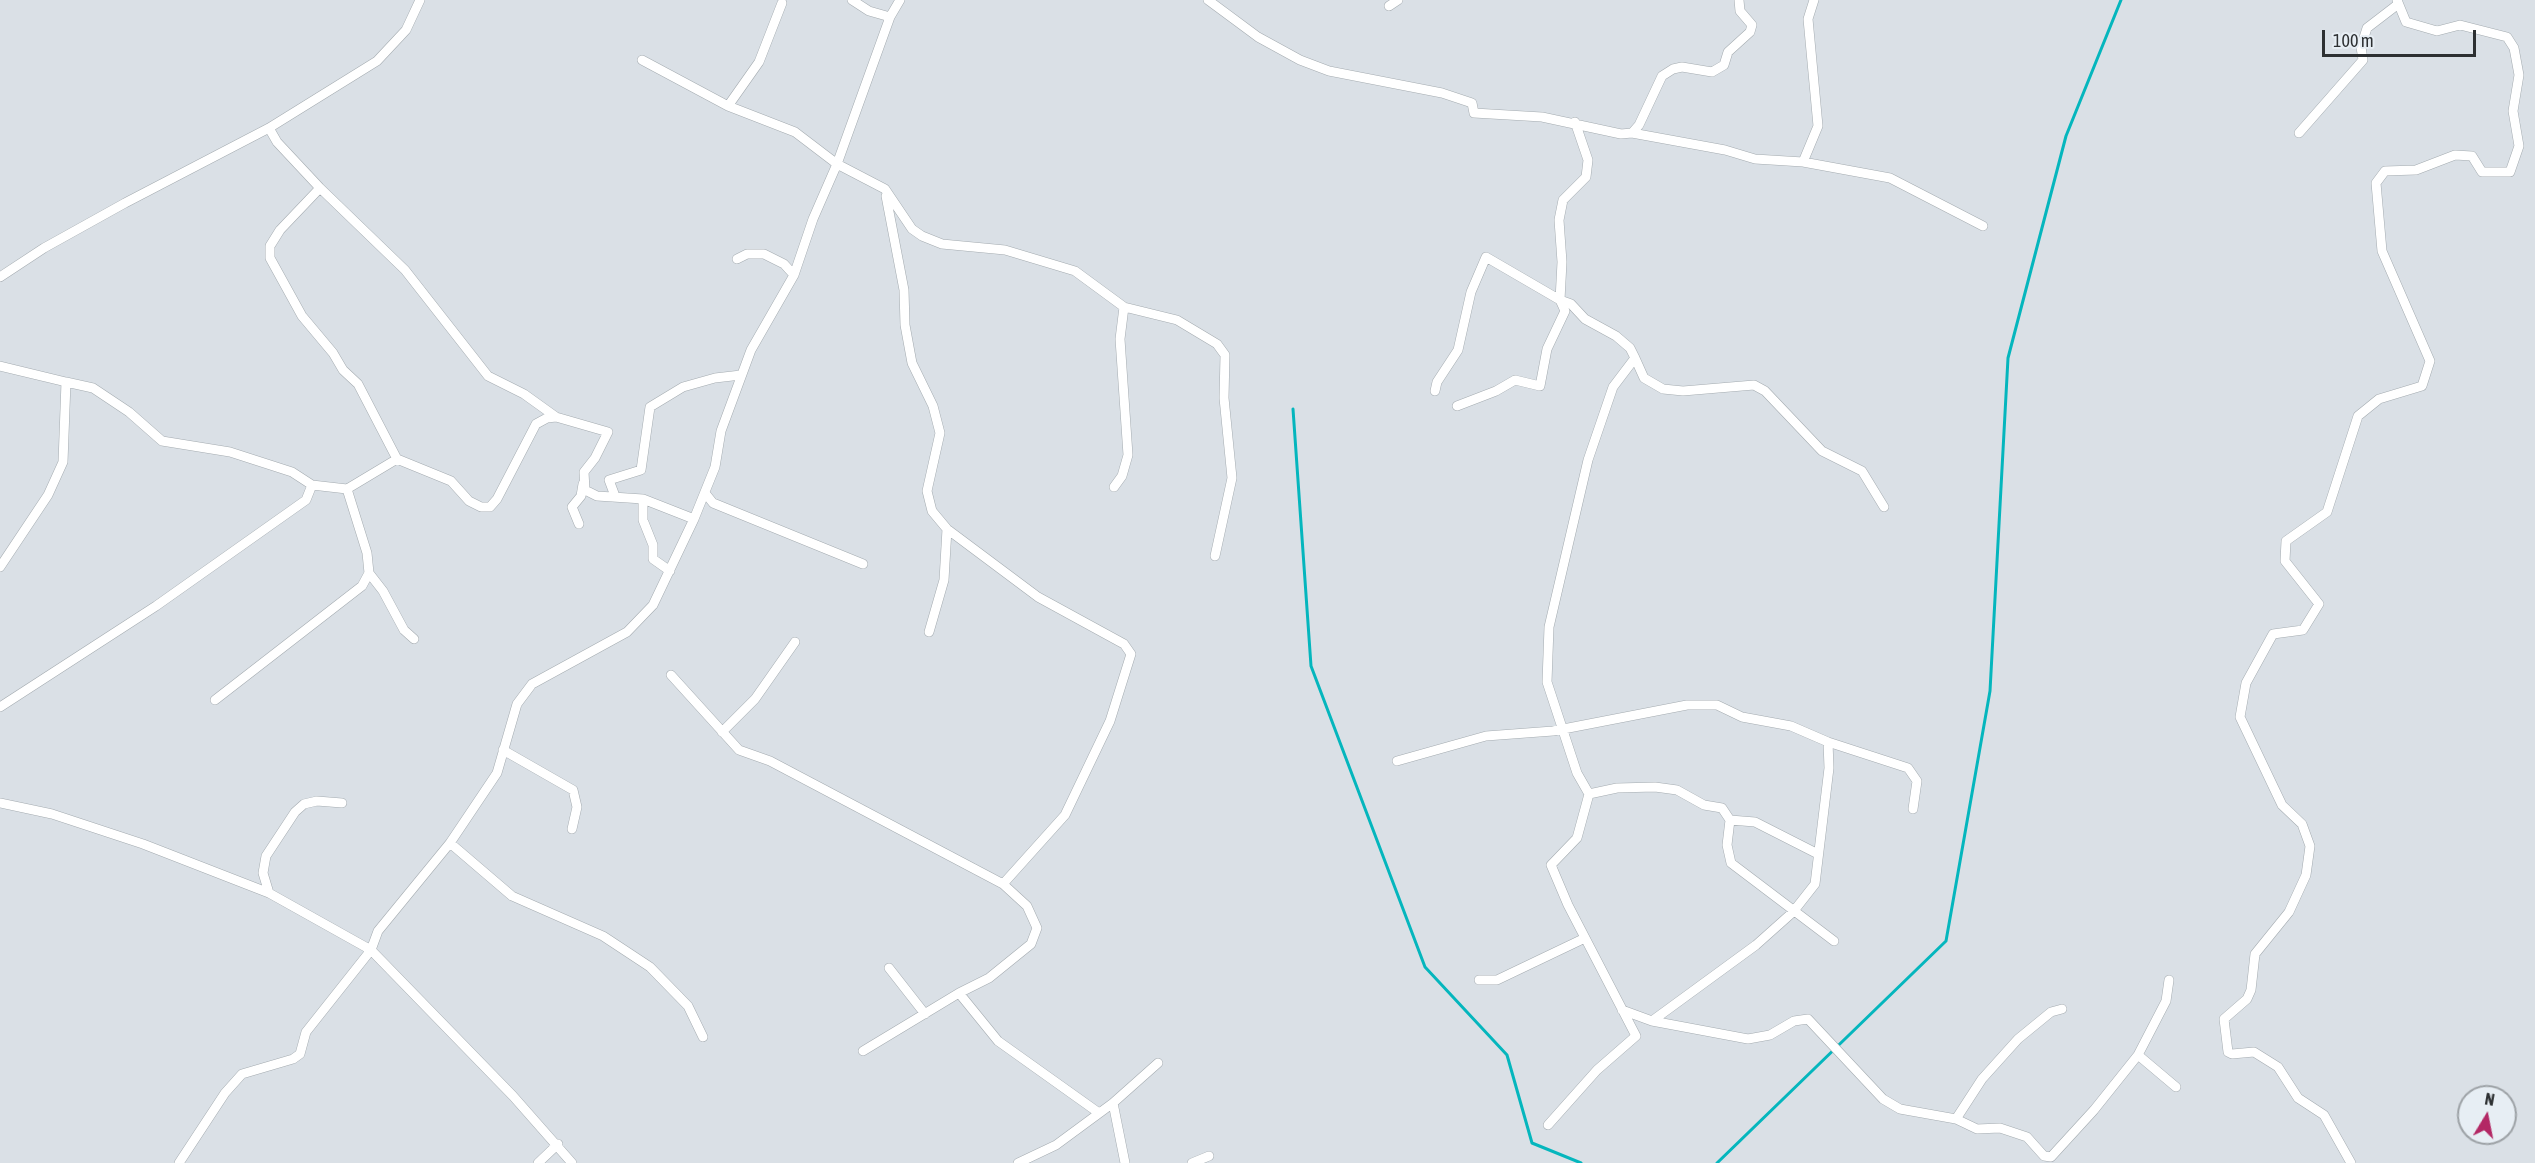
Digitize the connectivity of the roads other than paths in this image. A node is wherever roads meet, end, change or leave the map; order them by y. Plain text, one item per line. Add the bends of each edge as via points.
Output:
1 (420, 0) edge
2 (852, 0) edge
3 (900, 0) edge
4 (1208, 0) edge
5 (1398, 0) edge
6 (1739, 0) edge
7 (1814, 0) edge
8 (2397, 2) edge
9 (782, 3) dead end
10 (1389, 6) dead end
11 (890, 17) junction
12 (642, 60) dead end
13 (728, 106) junction
14 (1575, 122) junction
15 (269, 128) junction
16 (1632, 133) junction
17 (2299, 133) dead end
18 (1803, 162) junction
19 (837, 164) junction
20 (320, 188) junction
21 (885, 189) junction
22 (1983, 226) dead end
23 (737, 260) dead end
24 (794, 275) junction
25 (0, 277) edge
26 (1560, 300) junction
27 (1124, 307) junction
28 (1635, 358) junction
29 (0, 366) edge
30 (741, 375) junction
31 (66, 382) junction
32 (1435, 391) dead end
33 (1457, 406) dead end
34 (556, 417) junction
35 (397, 459) junction
36 (583, 482) junction
37 (312, 485) junction
38 (1114, 487) dead end
39 (347, 489) junction
40 (705, 493) junction
41 (615, 496) junction
42 (643, 499) junction
43 (1884, 507) dead end
44 (694, 519) junction
45 (579, 524) dead end
46 (947, 529) junction
47 (1215, 556) dead end
48 (863, 564) dead end
49 (0, 567) edge
50 (670, 571) junction
51 (369, 573) junction
52 (929, 632) dead end
53 (414, 639) dead end
54 (795, 642) dead end
55 (671, 675) dead end
56 (215, 700) dead end
57 (0, 706) edge
58 (1562, 729) junction
59 (722, 732) junction
60 (1828, 742) junction
61 (503, 750) junction
62 (1397, 760) dead end
63 (1589, 794) junction
64 (0, 803) edge
65 (342, 803) dead end
66 (1913, 809) dead end
67 (1730, 820) junction
68 (572, 830) dead end
69 (450, 843) junction
70 (1818, 854) junction
71 (1003, 885) junction
72 (268, 893) junction
73 (1793, 912) junction
74 (1585, 938) junction
75 (1834, 941) dead end
76 (371, 950) junction
77 (889, 968) dead end
78 (2169, 980) dead end
79 (1479, 981) dead end
80 (959, 993) junction
81 (2062, 1009) dead end
82 (1623, 1010) junction
83 (925, 1014) junction
84 (1652, 1021) junction
85 (703, 1037) dead end
86 (862, 1051) dead end
87 (2138, 1055) junction
88 (1158, 1063) dead end
89 (2176, 1087) dead end
90 (1113, 1102) junction
91 (1099, 1113) junction
92 (1956, 1119) junction
93 (1548, 1125) dead end
94 (558, 1144) junction
95 (1209, 1156) dead end
96 (179, 1163) edge
97 (538, 1163) edge
98 (572, 1163) edge
99 (1018, 1163) edge
100 (1125, 1163) edge
101 (1192, 1163) edge
102 (2351, 1163) edge

1 - 15 street via 406,30 377,61
2 - 11 street via 869,11
3 - 11 street
4 - 14 street via 1258,37 1329,71 1442,93 1472,103 1474,113
5 - 10 street
6 - 16 street via 1740,11 1752,25 1750,32 1728,52 1724,65 1712,72 1682,67 1662,76
7 - 18 street via 1808,19 1818,126
8 - 17 street via 2367,28 2361,47 2363,60
8 - 102 street via 2406,22 2437,31 2460,25 2506,38 2514,48 2519,75 2512,111 2518,146 2510,172 2482,172 2472,156 2455,155 2416,170 2385,171 2376,183 2382,251 2430,361 2422,386 2379,399 2358,416 2327,512 2286,542 2285,561 2319,604 2303,630 2273,634 2247,683 2241,717 2282,805 2302,824 2310,846 2306,875 2289,912 2255,954 2247,999 2224,1019 2228,1052 2254,1052 2278,1067 2298,1098 2324,1115
9 - 13 street via 759,62
11 - 19 street
12 - 13 street
13 - 19 street via 795,132
14 - 16 street via 1621,134
14 - 26 street via 1588,160 1586,177 1563,200 1559,220
15 - 20 street
15 - 25 street via 125,203
16 - 18 street via 1755,159
18 - 22 street via 1890,178
19 - 21 street
19 - 24 street
20 - 34 street via 405,270 488,376 524,394
20 - 35 street via 280,231 270,246 270,258 302,316 358,384
21 - 27 street via 912,229 922,236 942,244 1005,250 1075,271
21 - 46 street via 904,290 912,363 933,406 940,433 927,491 932,511
23 - 24 street via 747,254 764,254 784,264
24 - 30 street
26 - 28 street via 1616,336
26 - 32 street via 1486,257 1471,292 1458,350
26 - 33 street via 1565,311 1547,349 1540,386 1515,380
27 - 38 street via 1120,339 1128,455
27 - 47 street via 1177,320 1217,344 1225,355 1224,398 1232,478
28 - 43 street via 1644,378 1663,389 1754,385 1765,391 1822,451 1862,471
28 - 58 street via 1612,387 1588,460 1549,627 1547,682
29 - 31 street
30 - 40 street via 721,430 715,467
30 - 41 street via 683,387 650,407 641,470 609,480
31 - 37 street via 93,388 162,441 230,452 292,472
31 - 49 street via 63,462 48,495
34 - 35 street via 536,424 497,499 489,507 469,501 451,481
34 - 36 street via 608,432 584,472
35 - 39 street
36 - 41 street via 585,490 597,496
36 - 45 street via 581,496 572,507
37 - 39 street
37 - 57 street via 306,500 156,606
39 - 51 street
40 - 44 street
40 - 48 street via 713,502
41 - 42 street
42 - 44 street
42 - 50 street via 653,559
44 - 50 street
46 - 52 street via 944,579
46 - 71 street via 1038,597 1124,644 1131,654 1110,721 1065,815
50 - 61 street via 654,605 627,632 532,684 516,704
51 - 53 street via 404,630
51 - 56 street via 362,586
54 - 59 street via 755,699
55 - 59 street
58 - 60 street via 1687,705 1717,705 1742,717 1791,726
58 - 62 street via 1486,736
58 - 63 street via 1577,773
59 - 71 street via 739,750 770,762
60 - 66 street via 1908,768 1917,781
60 - 70 street via 1829,768
61 - 68 street via 573,790 576,807
61 - 69 street via 497,773
63 - 67 street via 1617,788 1677,790 1704,805 1722,808
63 - 74 street via 1577,838 1551,865
64 - 72 street via 52,814 143,844
65 - 72 street via 317,801 304,804 295,812 266,856 263,873
67 - 70 street via 1755,822
67 - 73 street via 1727,845 1731,863
69 - 76 street via 378,931
69 - 85 street via 512,896 603,936 650,968 688,1006
70 - 73 street via 1815,884
71 - 80 street via 1027,906 1037,928 1035,936 1031,944 989,978
72 - 76 street
73 - 75 street
73 - 84 street via 1756,945
74 - 79 street via 1497,980
74 - 82 street
76 - 94 street
76 - 96 street via 306,1032 300,1054 242,1074
77 - 83 street
78 - 87 street via 2166,1001
80 - 83 street
80 - 91 street via 998,1041
81 - 92 street via 2050,1012 2018,1039 1982,1079
82 - 84 street
82 - 93 street via 1636,1036 1596,1070
83 - 86 street
84 - 92 street via 1748,1038 1770,1035 1794,1021 1808,1019 1883,1099 1900,1109
87 - 89 street
87 - 92 street via 2051,1157 2044,1156 2027,1137 2001,1128 1977,1129
88 - 90 street
90 - 91 street
90 - 100 street
91 - 99 street via 1056,1145
94 - 97 street
94 - 98 street
95 - 101 street

